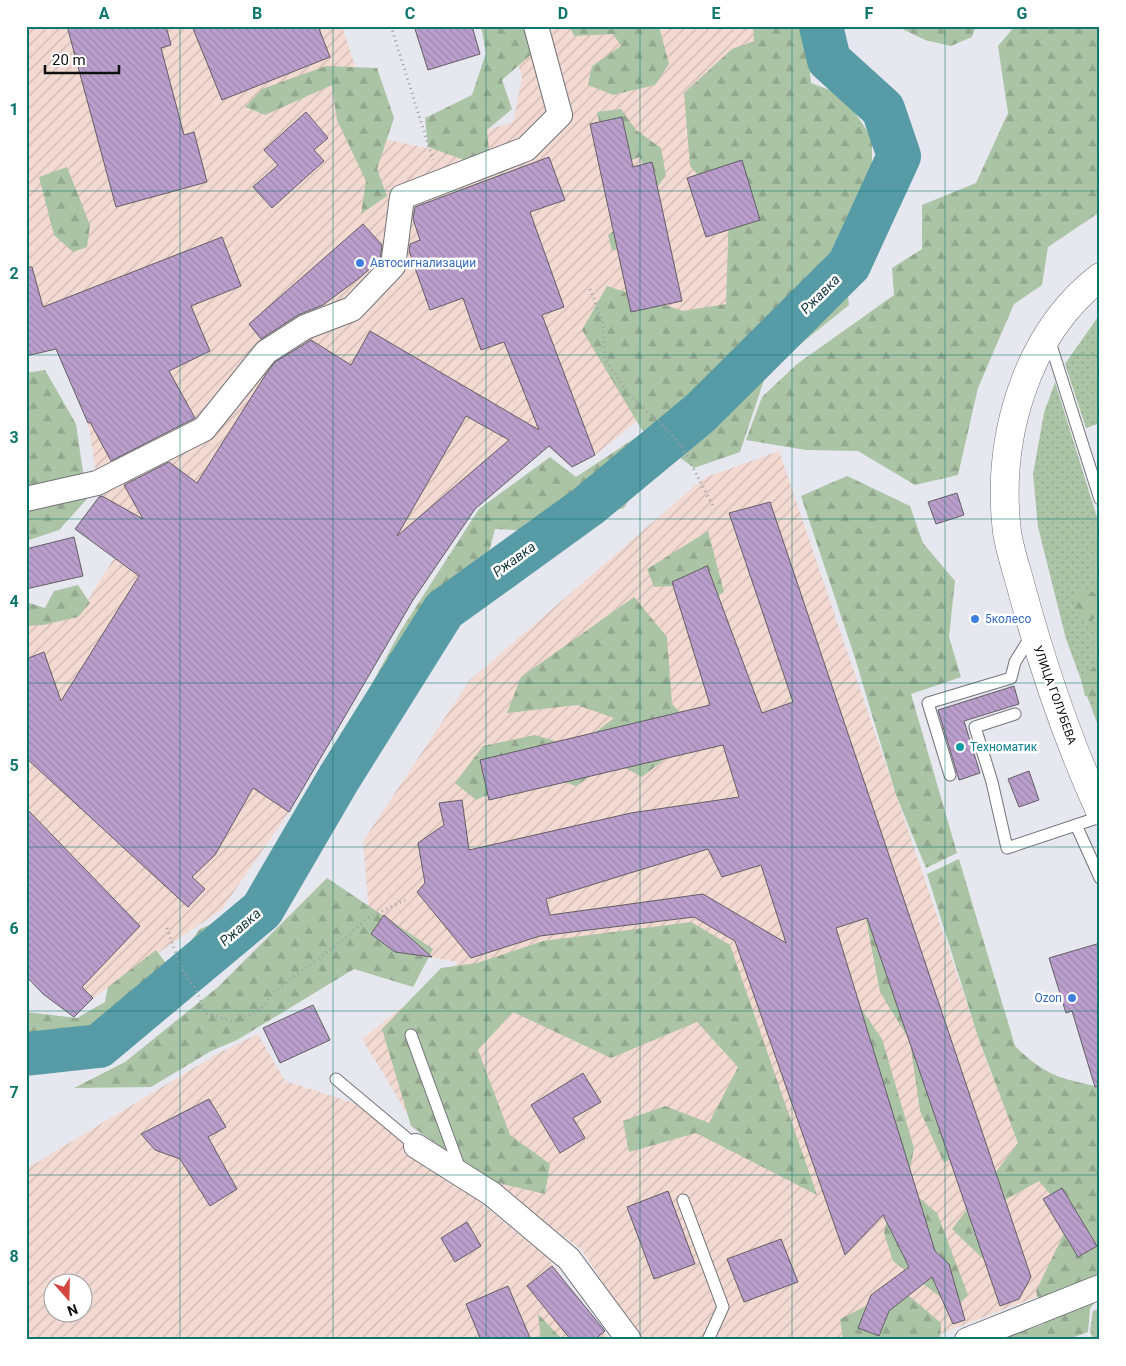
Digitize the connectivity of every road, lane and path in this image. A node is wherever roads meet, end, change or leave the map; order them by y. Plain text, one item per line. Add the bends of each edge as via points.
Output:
1 (391, 26) edge
2 (536, 26) edge
3 (440, 182) junction
4 (1100, 277) edge
5 (590, 289) dead end
6 (1047, 333) junction
7 (26, 499) edge
8 (1100, 499) edge
9 (713, 506) dead end
10 (1034, 633) junction
11 (1015, 714) dead end
12 (950, 775) dead end
13 (1097, 796) edge
14 (1100, 817) edge
15 (1076, 825) junction
16 (1100, 878) edge
17 (405, 900) dead end
18 (167, 928) dead end
19 (411, 1035) dead end
20 (336, 1079) dead end
21 (416, 1146) joint
22 (462, 1175) junction
23 (683, 1200) dead end
24 (1100, 1287) edge
25 (629, 1340) edge
26 (708, 1340) edge
27 (968, 1340) edge

1 - 3 path
2 - 3 street via 560,115 526,149
3 - 7 street via 402,196 393,266 352,309 305,327 266,352 204,429 97,483
4 - 6 street, УЛИЦА ГОЛУБЕВА via 1088,286
5 - 9 path via 603,323 605,360 631,397 681,445
6 - 8 lane
6 - 10 street, УЛИЦА ГОЛУБЕВА via 1016,403 1005,472 1007,533
10 - 12 lane via 1016,662 1011,678 928,703
10 - 13 street, УЛИЦА ГОЛУБЕВА via 1038,651
11 - 15 lane via 975,727 1007,848
14 - 15 lane
15 - 16 lane
17 - 18 path via 368,918 275,991 260,1009 234,1022 206,1013 180,966
19 - 22 lane
20 - 21 lane
21 - 22 street
22 - 25 street via 492,1194 569,1259
23 - 26 lane via 723,1308
24 - 27 street

